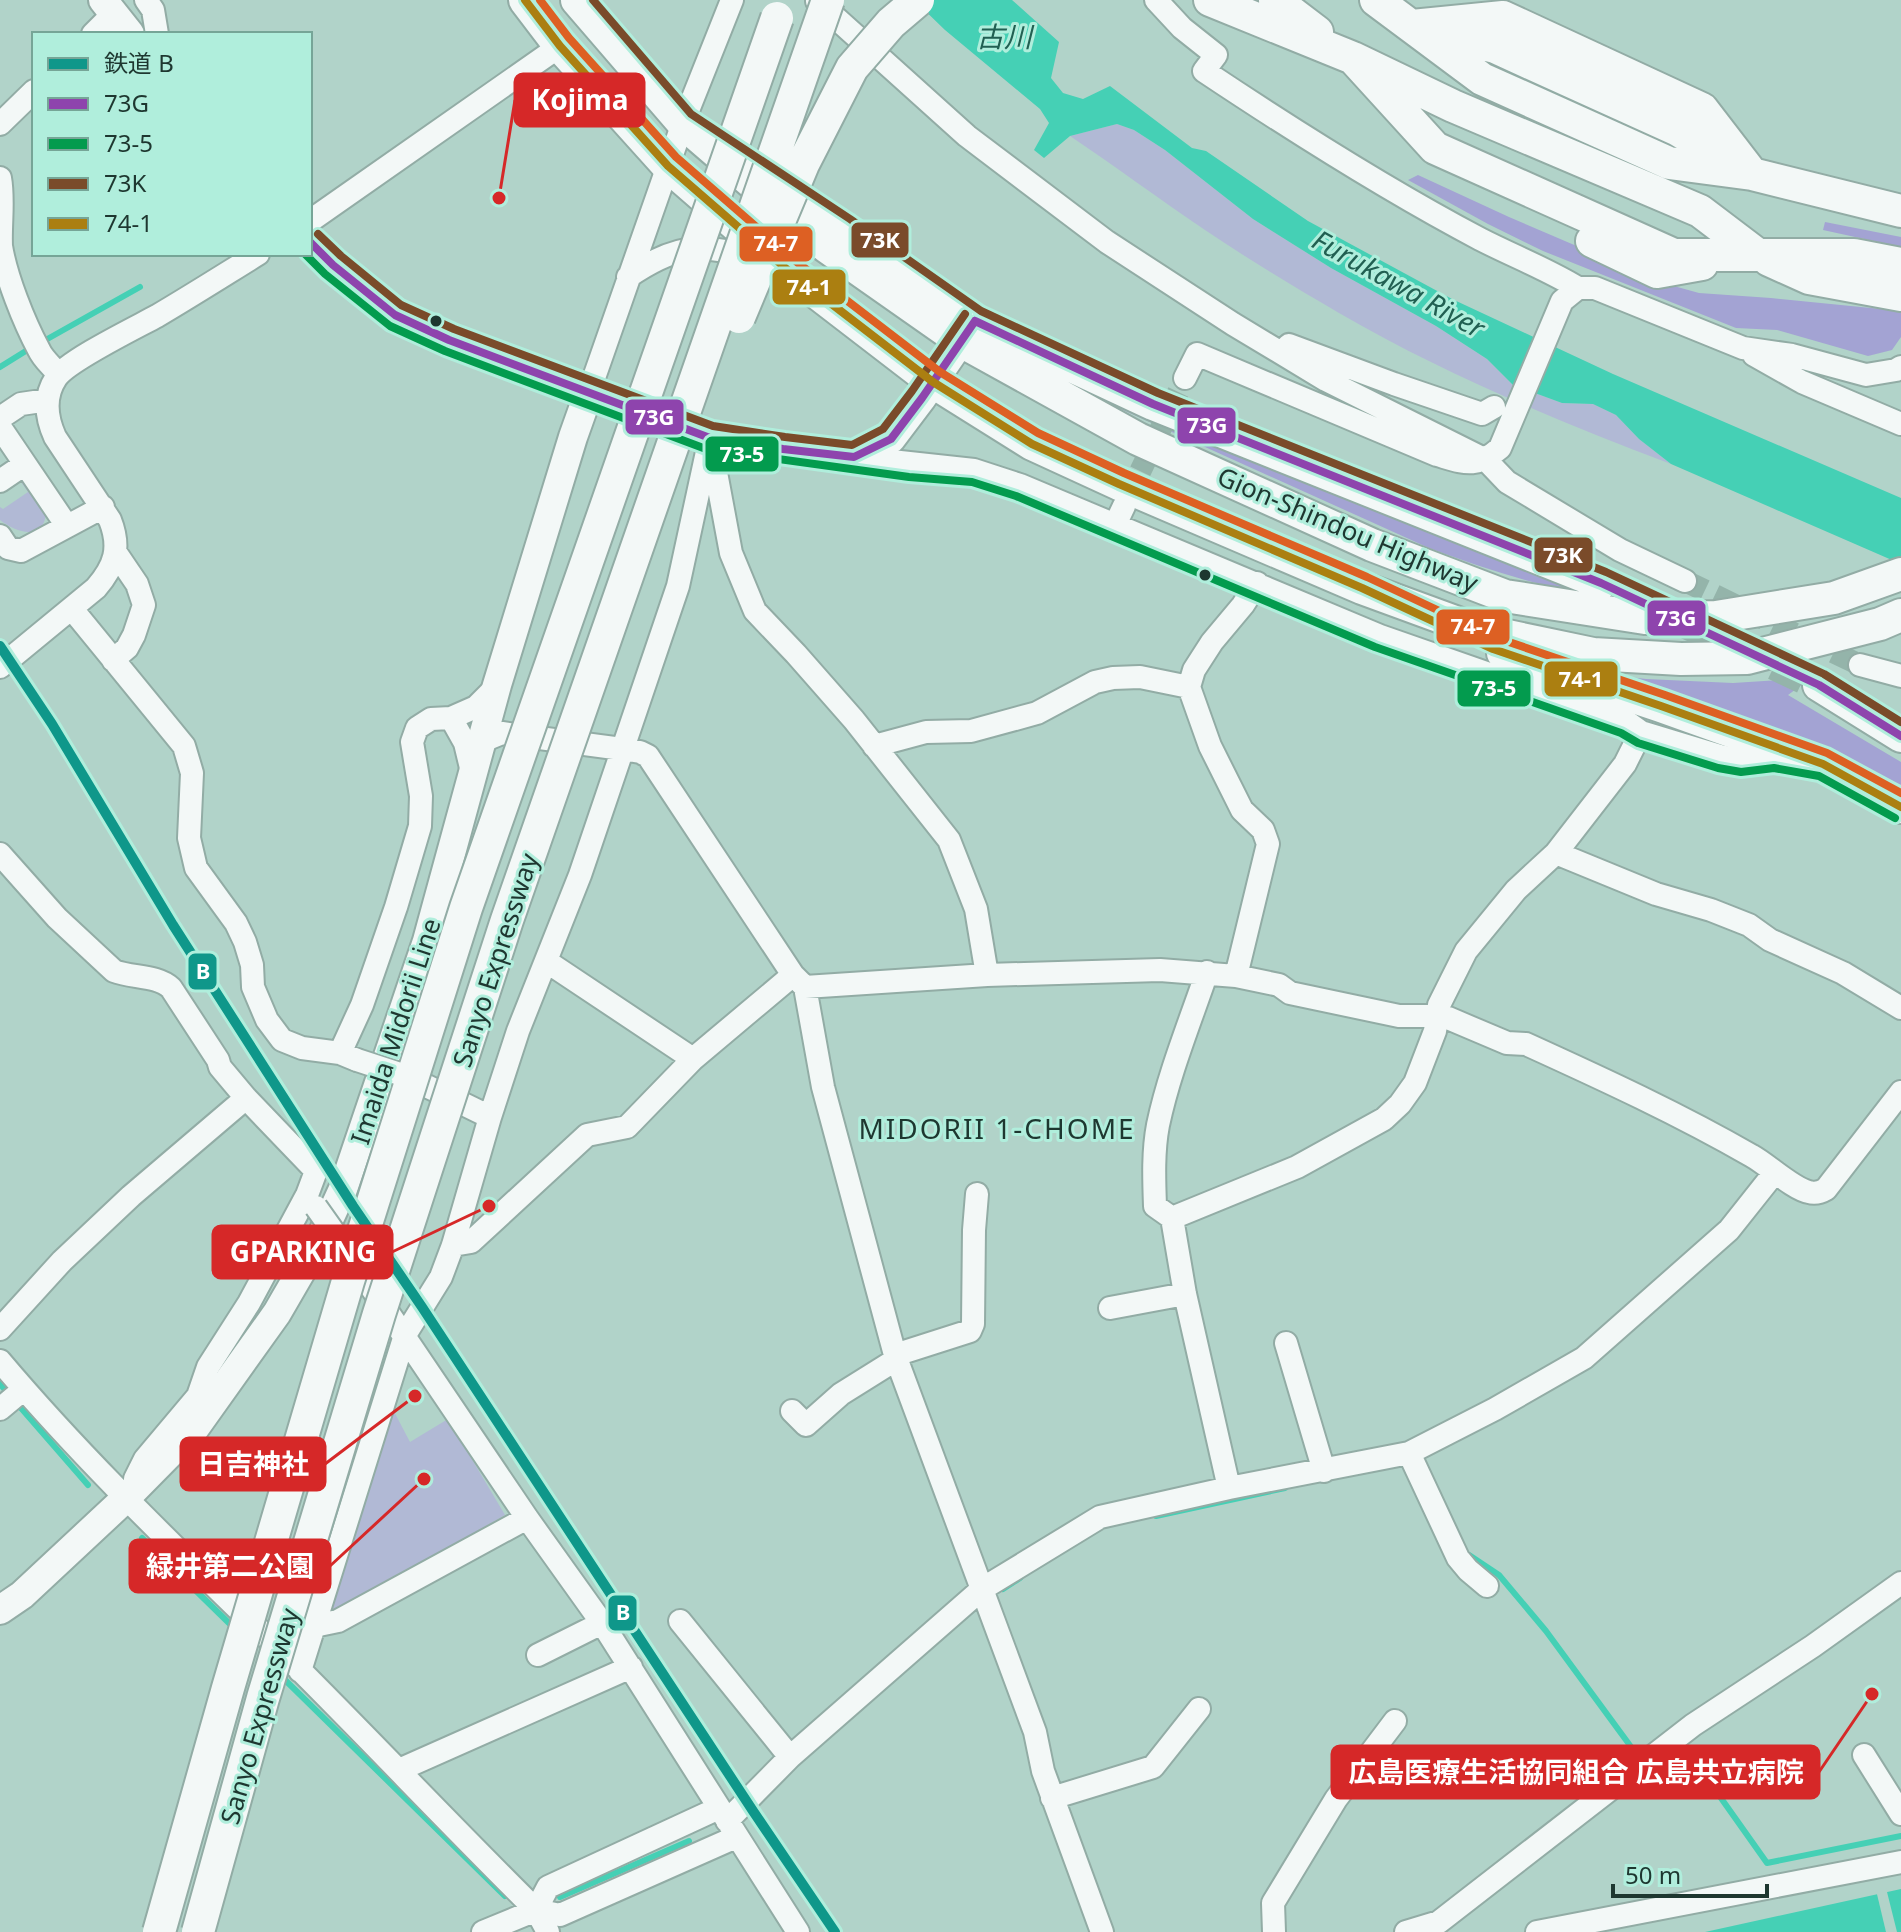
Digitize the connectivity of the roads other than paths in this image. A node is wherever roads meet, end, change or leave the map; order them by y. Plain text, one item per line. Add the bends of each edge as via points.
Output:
1 (146, 0) edge
2 (525, 0) edge
3 (577, 0) edge
4 (732, 0) edge
5 (816, 0) edge
6 (828, 0) edge
7 (918, 0) edge
8 (1156, 0) edge
9 (1210, 0) edge
10 (1275, 0) edge
11 (1359, 0) edge
12 (1376, 0) edge
13 (781, 6) edge
14 (115, 16) edge
15 (1412, 26) junction
16 (95, 32) edge
17 (157, 32) edge
18 (560, 46) junction
19 (1353, 58) junction
20 (32, 93) edge
21 (683, 123) junction
22 (0, 124) edge
23 (668, 166) junction
24 (1752, 174) junction
25 (0, 178) edge
26 (1901, 211) edge
27 (312, 220) edge
28 (312, 244) edge
29 (1758, 255) junction
30 (255, 256) edge
31 (1901, 264) edge
32 (790, 272) junction
33 (628, 277) junction
34 (1570, 294) junction
35 (1901, 295) edge
36 (968, 331) junction
37 (1743, 348) junction
38 (1279, 351) junction
39 (1901, 367) edge
40 (58, 374) junction
41 (1185, 378) tunnel mouth
42 (933, 382) junction
43 (589, 392) junction
44 (48, 400) junction
45 (1494, 407) dead end
46 (0, 418) edge
47 (1901, 424) edge
48 (0, 427) edge
49 (710, 438) junction
50 (1493, 454) junction
51 (854, 457) junction
52 (25, 464) junction
53 (0, 481) edge
54 (103, 507) junction
55 (67, 526) junction
56 (0, 536) edge
57 (1901, 551) edge
58 (116, 553) junction
59 (1901, 574) edge
60 (1685, 581) tunnel mouth
61 (1257, 583) junction
62 (1601, 583) tunnel mouth
63 (1362, 588) junction
64 (1824, 592) junction
65 (72, 609) junction
66 (612, 620) junction
67 (1894, 626) edge
68 (113, 660) junction
69 (1860, 665) tunnel mouth
70 (0, 667) edge
71 (1901, 676) edge
72 (497, 685) junction
73 (1819, 685) tunnel mouth
74 (1189, 687) junction
75 (451, 718) junction
76 (490, 730) junction
77 (1641, 732) junction
78 (1901, 736) edge
79 (874, 746) junction
80 (622, 749) junction
81 (1823, 764) junction
82 (472, 773) junction
83 (1901, 807) edge
84 (1556, 853) junction
85 (0, 854) edge
86 (546, 961) junction
87 (1207, 972) junction
88 (987, 975) junction
89 (1236, 976) junction
90 (799, 981) junction
91 (1901, 1008) edge
92 (1437, 1016) junction
93 (349, 1056) junction
94 (693, 1059) junction
95 (1901, 1092) edge
96 (246, 1098) junction
97 (1894, 1116) edge
98 (490, 1117) junction
99 (1775, 1172) junction
100 (977, 1194) dead end
101 (311, 1201) junction
102 (1172, 1218) junction
103 (453, 1245) junction
104 (1185, 1294) junction
105 (1110, 1308) dead end
106 (0, 1329) edge
107 (405, 1335) junction
108 (1286, 1343) dead end
109 (896, 1357) junction
110 (0, 1361) edge
111 (24, 1389) junction
112 (0, 1409) edge
113 (792, 1411) dead end
114 (1409, 1453) junction
115 (1324, 1471) junction
116 (1229, 1488) junction
117 (126, 1498) junction
118 (527, 1518) junction
119 (1901, 1583) edge
120 (1487, 1586) dead end
121 (982, 1589) junction
122 (0, 1610) edge
123 (680, 1621) dead end
124 (602, 1623) junction
125 (314, 1626) junction
126 (538, 1655) dead end
127 (631, 1667) junction
128 (300, 1671) junction
129 (1199, 1709) dead end
130 (1395, 1721) dead end
131 (1864, 1755) dead end
132 (790, 1757) junction
133 (399, 1770) junction
134 (1052, 1798) junction
135 (1901, 1814) edge
136 (728, 1822) junction
137 (1901, 1862) edge
138 (536, 1910) junction
139 (159, 1932) edge
140 (198, 1932) edge
141 (483, 1932) edge
142 (548, 1932) edge
143 (798, 1932) edge
144 (1102, 1932) edge
145 (1274, 1932) edge
146 (1406, 1932) edge
147 (1537, 1932) edge

1 - 17 street
2 - 18 highway, Gion-Shindou Highway
3 - 21 highway
4 - 21 street
5 - 38 street via 967,136 1107,242
6 - 66 highway, Sanyo Expressway, bridge
7 - 66 highway, bridge via 852,68 803,164
8 - 34 street via 1216,55 1204,71 1324,150 1481,240 1553,273
9 - 19 highway
10 - 19 highway
11 - 15 highway
12 - 15 highway
13 - 139 highway, Sanyo Expressway, bridge via 466,908 344,1296
14 - 16 street
15 - 24 highway via 1482,79 1669,163
15 - 24 highway via 1503,17 1702,109
18 - 23 highway, Gion-Shindou Highway
18 - 27 street
19 - 29 highway via 1449,119
19 - 29 highway via 1429,165 1657,272
20 - 22 street
21 - 23 street
21 - 36 highway via 843,229
23 - 32 highway, Gion-Shindou Highway
23 - 33 street
24 - 26 highway
25 - 40 street via 5,264 40,353
28 - 43 main road via 395,315
29 - 31 highway via 1854,255
29 - 35 highway via 1809,278
30 - 40 street
32 - 33 street via 731,251 693,249 653,260
32 - 42 highway, Gion-Shindou Highway
33 - 43 street
34 - 37 street via 1595,288
34 - 50 street
36 - 42 main road
36 - 62 highway
36 - 64 highway, Gion-Shindou Highway via 1138,439 1372,545 1505,596 1645,618 1716,617
37 - 39 street via 1866,375
37 - 47 street via 1802,382
38 - 45 street via 1289,345 1482,414
38 - 50 street via 1326,380
40 - 44 street
41 - 50 street via 1197,354 1437,455 1466,463
42 - 51 main road via 891,439
42 - 63 highway, Gion-Shindou Highway via 1032,444
43 - 49 main road
43 - 72 main road, Imaida Midorii Line
44 - 46 street via 21,404
44 - 54 street via 55,437
48 - 52 street
49 - 51 main road
49 - 79 street via 731,553 755,611
49 - 80 street via 678,586
50 - 60 street via 1507,482 1620,550
51 - 61 street via 974,470 1119,515 1164,547
52 - 53 street
52 - 55 street
54 - 55 street
54 - 58 street via 116,534
55 - 56 street via 21,551 8,548
57 - 64 highway
58 - 65 street via 107,575
58 - 68 street via 144,605 127,648
59 - 64 highway
61 - 74 street via 1212,642
61 - 77 street via 1380,636 1627,722
63 - 67 highway, Gion-Shindou Highway via 1474,629 1593,654 1747,658
63 - 81 highway via 1493,649
65 - 68 street
65 - 70 street
66 - 140 highway, Sanyo Expressway, bridge via 507,920 379,1314
68 - 93 street via 184,746 192,773 189,838 196,868 245,942 253,987 267,1020 282,1040
69 - 71 street
72 - 75 street via 476,707
72 - 76 main road, Imaida Midorii Line
73 - 78 highway
74 - 79 street via 1140,677 1113,678 1037,713 971,731 926,732
74 - 89 street via 1210,746 1242,810 1263,830 1268,844
75 - 82 street via 465,743
75 - 93 street via 431,719 417,728 412,742 420,826
76 - 80 street
76 - 82 main road, Imaida Midorii Line
77 - 81 street via 1741,760 1774,756
77 - 84 street via 1625,764
79 - 88 street via 949,840 976,909
80 - 86 street
80 - 90 street via 648,756
81 - 83 highway
82 - 117 main road, Imaida Midorii Line via 427,941 343,1189 321,1237 277,1313 195,1428
84 - 91 street via 1749,925
84 - 92 street via 1516,890 1466,951
85 - 96 street via 114,971 164,981
86 - 94 street
86 - 98 street
87 - 88 street
87 - 89 street
87 - 102 street via 1158,1127 1155,1206
88 - 90 street
89 - 92 street via 1376,1012
90 - 94 street
90 - 109 street
92 - 99 street via 1507,1043 1526,1044 1647,1099
92 - 102 street via 1415,1083 1384,1119 1297,1167
93 - 98 street, bridge via 406,1076
94 - 103 street via 627,1127 587,1135 471,1242
95 - 97 street
96 - 101 street via 316,1171
96 - 106 street via 131,1196
97 - 99 street via 1820,1192 1810,1193
98 - 103 street
99 - 114 street via 1729,1230 1584,1358
100 - 109 street via 970,1331
101 - 107 street, bridge
101 - 117 street via 208,1367 198,1396 145,1459
102 - 104 street
103 - 107 street via 441,1277
104 - 105 street
104 - 116 street
107 - 118 street
107 - 125 street
108 - 115 street
109 - 113 street via 806,1425
109 - 121 street
110 - 111 street
111 - 112 street
111 - 117 street
114 - 115 street
114 - 120 street via 1458,1558
115 - 116 street
116 - 121 street via 1100,1517
117 - 122 main road, Imaida Midorii Line
117 - 128 street
118 - 124 street
118 - 125 street via 338,1621
119 - 146 street via 1693,1725 1439,1922
121 - 132 street
121 - 134 street via 1035,1732
123 - 132 street
124 - 126 street
124 - 127 street
125 - 128 street
127 - 133 street
127 - 136 street
128 - 133 street
129 - 134 street via 1153,1767
130 - 145 street via 1336,1799 1273,1903
131 - 135 street
132 - 136 street
133 - 138 street
134 - 144 street
136 - 138 street via 560,1915
136 - 138 street via 548,1887
136 - 143 street
137 - 147 street
138 - 141 street
138 - 142 street

